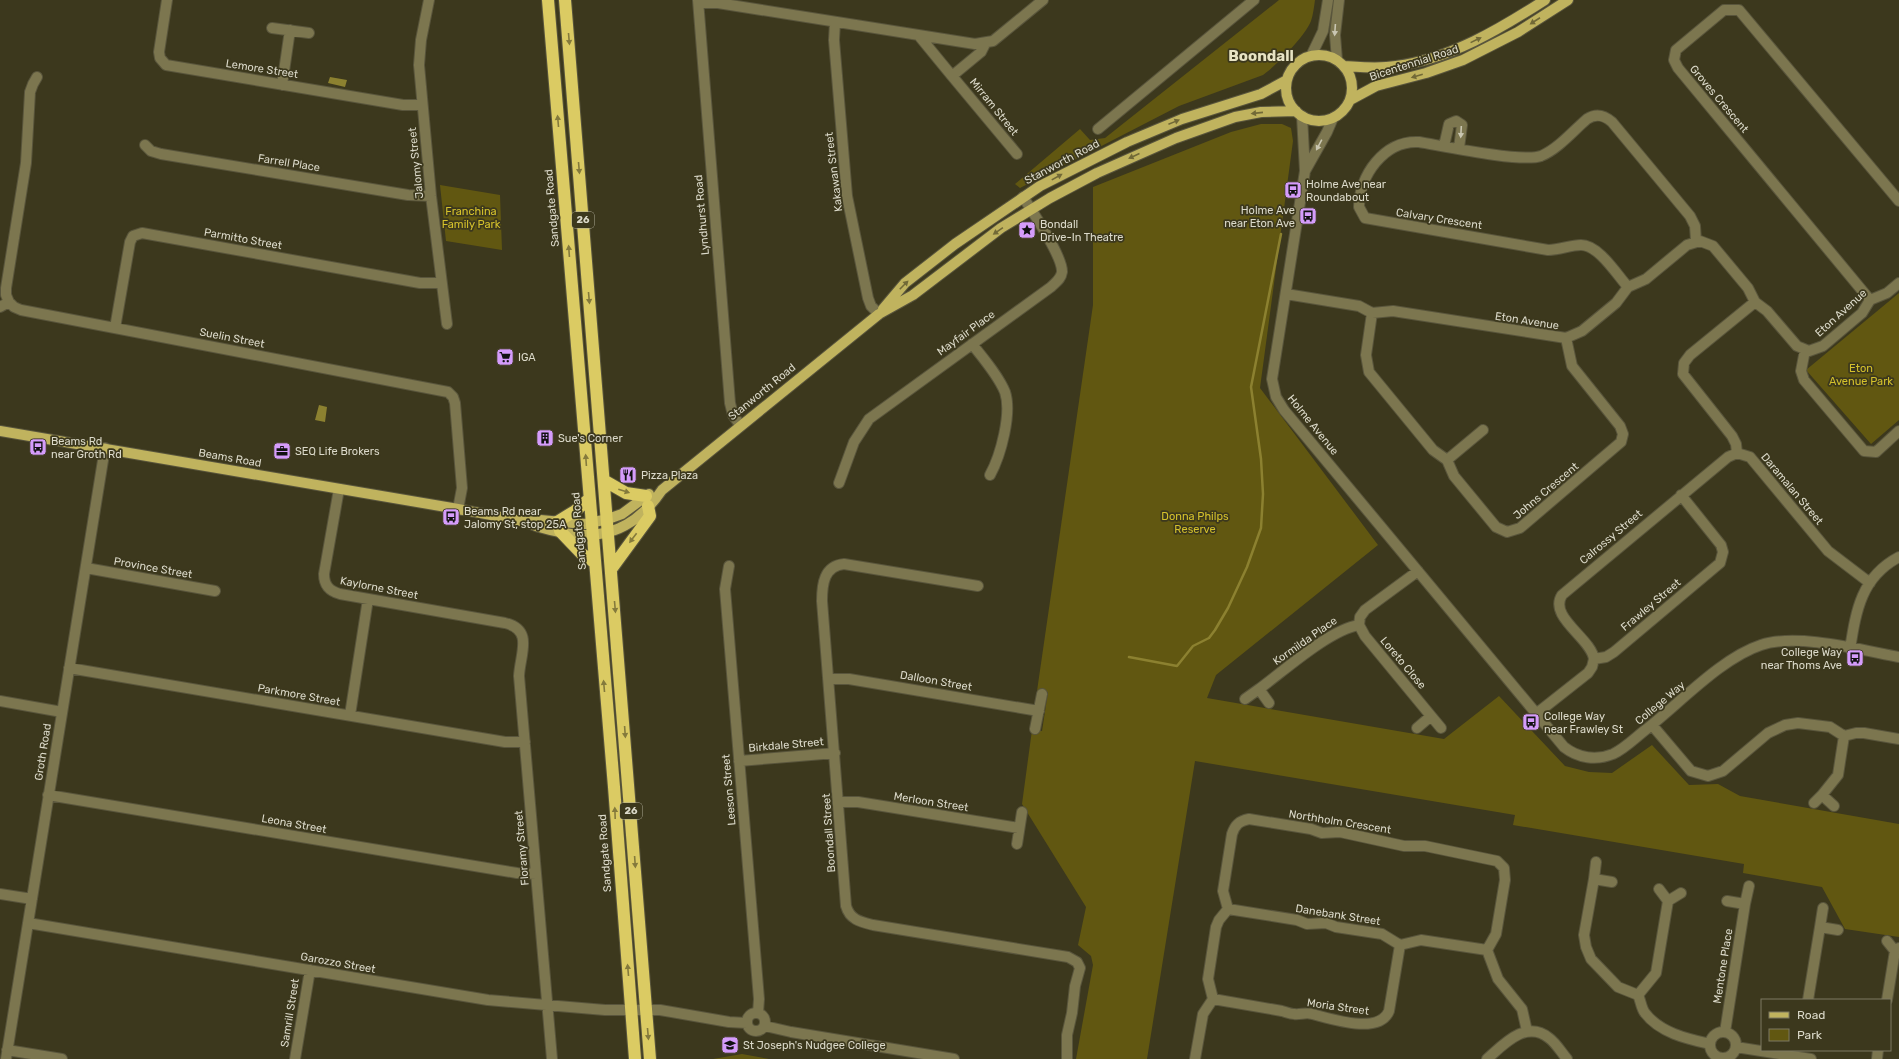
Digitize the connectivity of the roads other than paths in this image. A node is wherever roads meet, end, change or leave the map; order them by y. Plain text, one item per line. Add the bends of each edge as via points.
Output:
1 (167, 0) edge
2 (429, 0) edge
3 (548, 0) edge
4 (565, 0) edge
5 (1043, 0) edge
6 (1254, 0) edge
7 (1328, 0) edge
8 (1339, 0) edge
9 (1545, 0) edge
10 (1568, 0) edge
11 (698, 2) edge
12 (835, 22) junction
13 (272, 28) dead end
14 (290, 30) junction
15 (309, 33) dead end
16 (920, 37) junction
17 (985, 44) junction
18 (1311, 56) junction
19 (1340, 63) junction
20 (952, 76) junction
21 (37, 77) dead end
22 (1287, 80) junction
23 (282, 85) junction
24 (1350, 100) junction
25 (422, 105) junction
26 (1299, 114) junction
27 (1332, 118) junction
28 (1098, 129) dead end
29 (145, 146) dead end
30 (1444, 146) junction
31 (1459, 148) junction
32 (1016, 154) dead end
33 (1305, 171) junction
34 (431, 196) junction
35 (1023, 197) junction
36 (1899, 201) edge
37 (1031, 210) junction
38 (1696, 241) junction
39 (441, 283) junction
40 (1899, 283) edge
41 (1628, 287) junction
42 (1286, 294) junction
43 (1870, 300) junction
44 (1754, 302) junction
45 (5, 305) edge
46 (1372, 313) junction
47 (879, 314) junction
48 (447, 324) dead end
49 (115, 328) junction
50 (1566, 338) junction
51 (972, 344) junction
52 (1805, 350) junction
53 (740, 425) junction
54 (1483, 430) dead end
55 (0, 431) edge
56 (1899, 431) edge
57 (105, 448) junction
58 (1737, 453) junction
59 (1447, 460) junction
60 (990, 474) dead end
61 (604, 481) junction
62 (839, 483) dead end
63 (339, 489) junction
64 (1681, 495) junction
65 (589, 499) junction
66 (647, 501) junction
67 (458, 509) junction
68 (608, 520) junction
69 (559, 527) junction
70 (592, 529) junction
71 (609, 532) junction
72 (1899, 557) edge
73 (594, 562) junction
74 (729, 566) dead end
75 (86, 568) junction
76 (612, 568) junction
77 (1418, 571) junction
78 (1870, 583) junction
79 (978, 586) dead end
80 (215, 591) dead end
81 (368, 599) junction
82 (1359, 625) junction
83 (523, 635) joint
84 (1850, 649) junction
85 (1899, 657) edge
86 (1594, 659) junction
87 (69, 668) junction
88 (828, 679) junction
89 (1259, 689) junction
90 (1042, 694) dead end
91 (1245, 699) dead end
92 (0, 701) edge
93 (1269, 703) dead end
94 (1039, 710) junction
95 (62, 712) junction
96 (1536, 714) junction
97 (350, 715) junction
98 (1431, 716) junction
99 (1652, 725) junction
100 (1416, 728) dead end
101 (1441, 728) dead end
102 (1036, 729) dead end
103 (1844, 736) junction
104 (1899, 739) edge
105 (525, 742) junction
106 (835, 753) junction
107 (739, 761) junction
108 (1822, 794) junction
109 (48, 795) junction
110 (838, 802) junction
111 (1814, 803) dead end
112 (1834, 806) dead end
113 (1022, 812) dead end
114 (1019, 828) junction
115 (1017, 844) dead end
116 (1596, 862) dead end
117 (536, 874) junction
118 (1594, 879) junction
119 (1612, 882) dead end
120 (1749, 886) dead end
121 (1659, 889) dead end
122 (0, 894) edge
123 (1681, 894) dead end
124 (32, 899) junction
125 (1668, 901) junction
126 (1727, 901) dead end
127 (1745, 904) junction
128 (1823, 908) dead end
129 (1228, 909) junction
130 (28, 923) junction
131 (1820, 927) junction
132 (1838, 930) dead end
133 (1887, 941) dead end
134 (1400, 945) junction
135 (1487, 950) junction
136 (1897, 950) edge
137 (310, 970) junction
138 (1638, 996) junction
139 (1213, 999) junction
140 (1808, 999) edge
141 (1887, 999) edge
142 (548, 1006) junction
143 (631, 1009) junction
144 (646, 1009) junction
145 (758, 1013) junction
146 (747, 1023) junction
147 (765, 1026) junction
148 (1527, 1031) junction
149 (1725, 1032) junction
150 (1710, 1044) junction
151 (1736, 1047) junction
152 (1761, 1050) edge
153 (1773, 1051) edge
154 (7, 1054) edge
155 (1800, 1054) edge
156 (1721, 1058) edge
157 (62, 1059) edge
158 (295, 1059) edge
159 (552, 1059) edge
160 (635, 1059) edge
161 (650, 1059) edge
162 (954, 1059) edge
163 (1067, 1059) edge
164 (1195, 1059) edge
165 (1487, 1059) edge
166 (1567, 1059) edge
167 (1811, 1059) edge

1 - 23 street, Lemore Street via 159,52 163,62 173,67
2 - 25 street, Jalomy Street via 418,58
65 -> 3 highway, Sandgate Road / 26
4 -> 61 highway, 26
5 - 17 street via 998,37
6 - 28 street, Stanworth Road
7 - 18 street via 1323,31
8 -> 19 street via 1335,35
19 -> 9 main road, Bicentennial Road via 1373,68 1396,66 1439,54 1491,32
10 -> 24 main road, Bicentennial Road via 1518,32 1474,55 1426,73 1376,86
11 - 12 street
11 - 53 street, Lyndhurst Road via 730,403 733,415
12 - 16 street
12 - 47 street, Kakawan Street via 834,40 847,196 868,298 871,306
13 - 14 street
14 - 15 street
14 - 23 street
16 - 17 street
16 - 20 street, Mirram Street
17 - 20 street, Mirram Street via 981,52
18 - 19 main road via 1324,56
18 - 22 main road via 1296,65
19 - 24 main road via 1352,82
20 - 32 street, Mirram Street
21 - 45 street, Suelin Street via 30,92 27,158
22 - 26 main road via 1289,102
35 -> 22 main road, Stanworth Road via 1068,170 1127,142 1182,119 1262,94
23 - 25 street, Lemore Street
24 - 27 main road via 1340,114
25 - 34 street, Jalomy Street
26 - 27 main road via 1312,120
26 - 33 street, Holme Avenue
26 -> 37 main road, Stanworth Road via 1248,114 1207,127 1114,165
27 -> 33 street, Holme Avenue
29 - 34 street, Farrell Place via 162,154 408,195
30 - 31 street, Calvary Crescent
30 -> 31 street via 1448,124 1456,121 1462,125
30 - 41 street, Calvary Crescent via 1411,141 1398,144 1386,153 1363,181 1359,203 1362,215 1377,221 1548,250 1580,245 1590,247 1599,253
31 - 38 street, Calvary Crescent via 1534,158 1550,151 1587,119 1602,116 1612,122 1690,216
33 - 42 street, Holme Avenue
34 - 39 street, Jalomy Street
35 - 37 street, Mayfair Place
47 -> 35 main road, Stanworth Road via 910,279 961,239
36 - 43 street, Groves Crescent via 1739,10 1724,10 1676,50 1674,60 1678,68
37 -> 47 main road, Stanworth Road via 1001,228 913,294
37 - 51 street, Mayfair Place via 1059,260 1062,268 1060,278
38 - 41 street, Eton Avenue via 1684,247 1646,279
38 - 44 street via 1704,241 1713,246 1748,288
39 - 48 street, Jalomy Street
39 - 49 street, Parmitto Street via 420,283 142,233 133,236 130,242
40 - 43 street, Eton Avenue via 1887,293
41 - 50 street, Eton Avenue via 1616,303 1582,331
42 - 46 street, Eton Avenue via 1359,306
42 - 77 street, Holme Avenue via 1272,379 1276,397 1284,410
43 - 52 street, Eton Avenue via 1862,313 1823,346
44 - 52 street via 1767,311 1793,342
44 - 58 street via 1690,355 1682,367 1682,374 1686,380 1735,441
45 - 49 street, Suelin Street
46 - 50 street, Eton Avenue via 1393,311
46 - 59 street, Johns Crescent via 1366,355 1369,372 1433,450
47 - 53 main road, Stanworth Road
49 - 67 street, Suelin Street via 448,392 455,403 462,488
50 - 59 street, Johns Crescent via 1572,366 1622,430 1618,446 1520,528 1507,532 1496,527 1454,476
51 - 60 street via 1000,382 1006,398 1000,455
51 - 62 street, Mayfair Place via 869,419 854,442
52 - 56 street via 1801,371 1804,380 1864,451 1876,452
53 - 66 main road, Stanworth Road
54 - 59 street
55 - 57 main road, Beams Road
57 - 63 main road, Beams Road
57 - 75 street, Groth Road
58 - 64 street, Calrossy Street via 1728,456
58 - 78 street, Daramalan Street via 1750,457 1828,551
61 -> 66 highway
61 - 68 highway, 26
63 - 67 main road, Beams Road
63 - 81 street, Kaylorne Street via 324,582 336,593
64 - 86 street, Calrossy Street via 1565,591 1560,598 1558,605 1563,616 1589,648
64 - 86 street, Frawley Street via 1718,541 1722,549 1722,559 1614,652 1606,657
65 - 69 highway
65 - 70 highway, Sandgate Road / 26
66 - 68 main road, Stanworth Road
66 - 71 main road, Stanworth Road via 624,527
66 -> 76 highway via 650,516
67 - 69 main road, Beams Road via 527,522 538,527
68 - 70 main road, Stanworth Road
68 - 71 highway, 26
69 - 70 main road, Beams Road
69 - 73 highway via 582,554
70 - 71 main road, Beams Road
70 - 73 highway, Sandgate Road / 26
71 - 76 highway, 26
72 - 78 street via 1878,573
143 -> 73 highway, Sandgate Road / 26
74 - 107 street, Leeson Street via 725,589
75 - 80 street, Province Street
75 - 87 street, Groth Road
76 -> 144 highway, 26
77 - 82 street via 1365,610 1360,617
77 - 96 street, College Way
78 - 84 street via 1858,604
79 - 88 street, Boondall Street via 844,564 831,568 824,578 822,591
81 - 83 street, Kaylorne Street via 505,623 518,628
81 - 97 street
82 - 89 street, Kormilda Place via 1348,626 1334,634
82 - 98 street, Loreto Close via 1365,636
83 - 105 street, Floramy Street via 519,676
84 - 85 street, College Way
84 - 99 street, College Way via 1797,641 1768,643 1753,648 1722,667
86 - 96 street via 1588,673
87 - 95 street, Groth Road
87 - 97 street, Parkmore Street
88 - 94 street, Dalloon Street via 849,679
88 - 106 street, Boondall Street
89 - 91 street, Kormilda Place
89 - 93 street
90 - 94 street
92 - 95 street
94 - 102 street
95 - 109 street, Groth Road
96 - 99 street, College Way via 1564,747 1580,756 1592,758 1608,756 1619,751
97 - 105 street, Parkmore Street via 505,742
98 - 100 street
98 - 101 street, Loreto Close
99 - 103 street via 1692,771 1708,776 1723,771 1768,733 1785,724 1798,723 1830,728
103 - 104 street via 1859,733
103 - 108 street via 1838,775
105 - 117 street, Floramy Street
106 - 107 street, Birkdale Street
106 - 110 street, Boondall Street
107 - 145 street, Leeson Street via 758,986
108 - 111 street
108 - 112 street
109 - 117 street, Leona Street via 517,873
109 - 124 street, Groth Road
110 - 114 street, Merloon Street via 858,802
110 - 163 street, Boondall Street via 846,906 849,914 857,920 873,925 1068,957 1077,962 1080,968 1068,1028
113 - 114 street
114 - 115 street
116 - 118 street
117 - 142 street, Floramy Street
118 - 119 street
118 - 138 street via 1584,935 1586,947 1591,959 1618,987
120 - 127 street, Mentone Place
121 - 125 street
122 - 124 street
123 - 125 street
124 - 130 street, Groth Road
125 - 138 street via 1656,973
126 - 127 street
127 - 149 street, Mentone Place
128 - 131 street
129 - 134 street, Danebank Street via 1297,920 1307,924 1326,923 1382,934
129 - 135 street, Northholm Crescent via 1223,887 1234,830 1241,821 1252,820 1312,829 1322,833 1340,832 1404,846 1425,846 1488,858 1500,863 1505,871 1505,880 1496,934
129 - 139 street via 1216,927 1208,979
130 - 137 street, Garozzo Street
130 - 154 street, Groth Road
131 - 132 street
131 - 140 street
133 - 136 street
134 - 135 street via 1421,940
134 - 139 street, Moria Street via 1389,1011 1384,1019 1376,1023 1320,1017 1311,1013 1292,1014
135 - 148 street via 1498,978 1522,1009
136 - 141 street
137 - 142 street, Garozzo Street via 488,1000
137 - 158 street, Samrill Street
138 - 150 street via 1644,1012 1660,1026 1676,1035
139 - 164 street via 1203,1014
142 - 143 street, Garozzo Street
142 - 159 street, Floramy Street
143 - 144 street, Garozzo Street
143 - 160 highway, Sandgate Road / 26
144 - 146 street, Garozzo Street
144 -> 161 highway, 26
145 - 146 street via 750,1015
145 - 147 street via 765,1017
146 - 147 street via 755,1032
147 - 162 street
148 - 165 street via 1515,1036
148 - 166 street via 1546,1036
149 - 150 street via 1717,1033
149 - 151 street via 1735,1039
150 - 156 street via 1714,1054
151 - 152 street
151 - 156 street via 1729,1056
153 - 155 street
154 - 157 street
155 - 167 street

